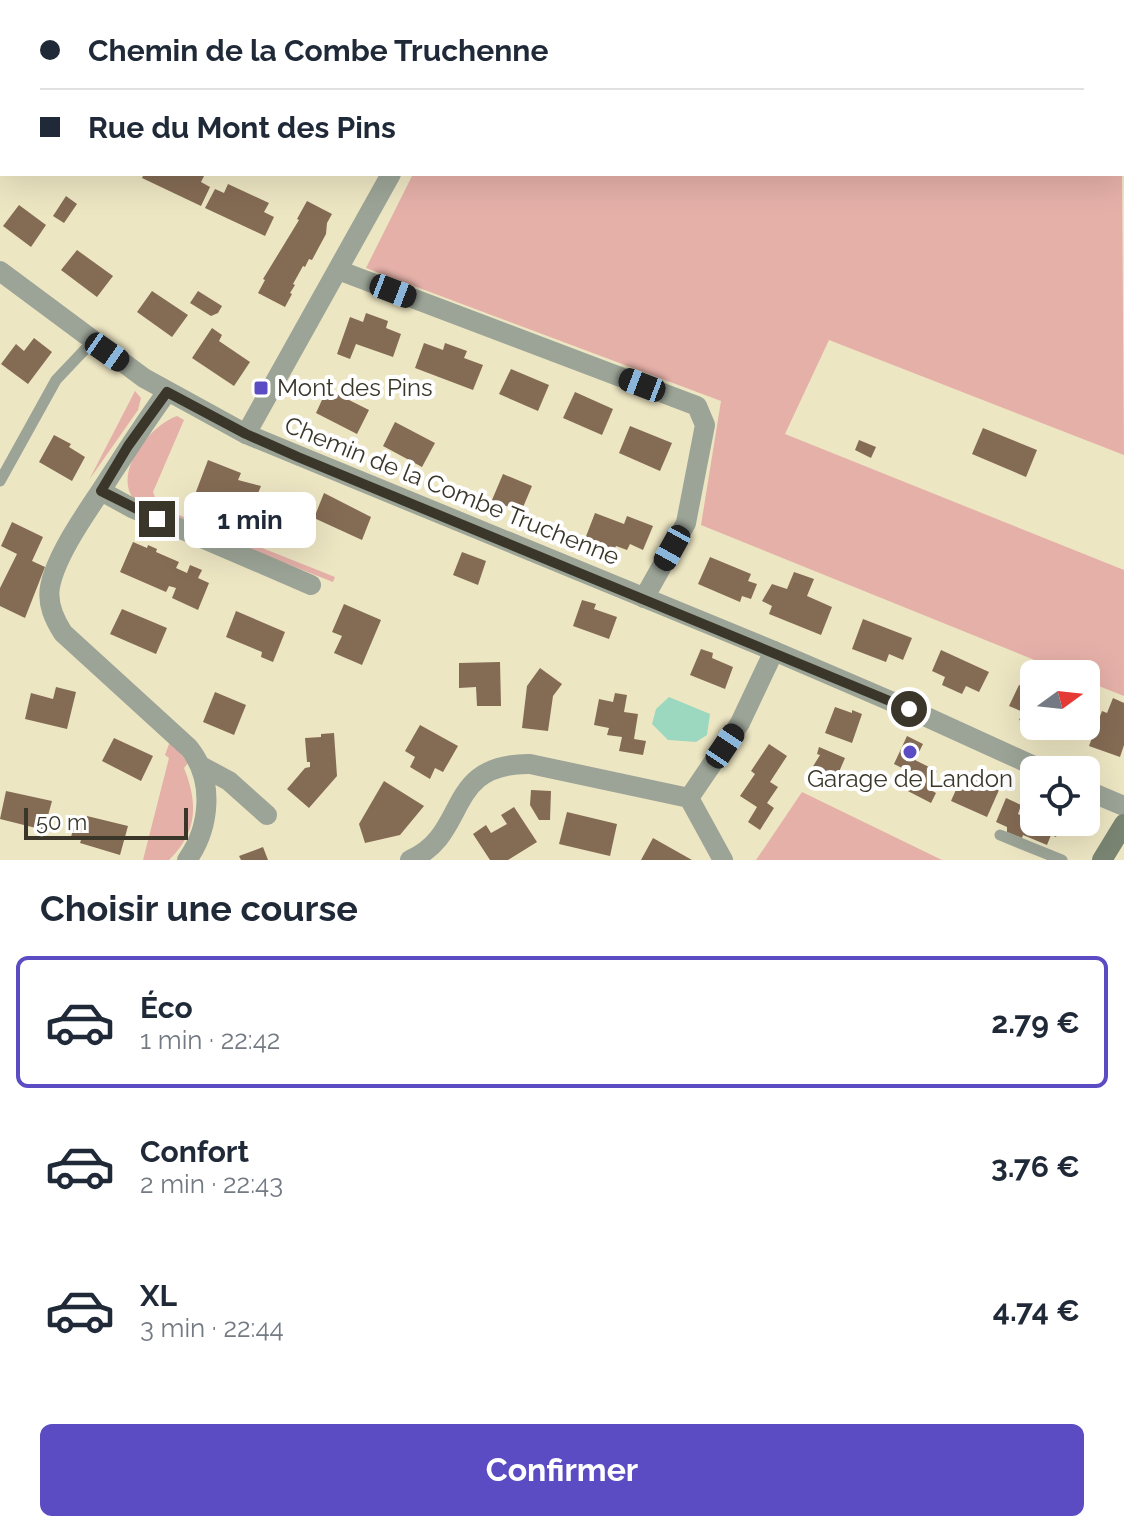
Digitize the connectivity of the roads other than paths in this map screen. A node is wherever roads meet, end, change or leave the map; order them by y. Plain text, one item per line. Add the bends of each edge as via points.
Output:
1 (390, 176) edge
2 (338, 270) junction
3 (0, 271) edge
4 (92, 342) junction
5 (167, 392) junction
6 (246, 434) junction
7 (0, 481) edge
8 (101, 491) junction
9 (311, 585) dead end
10 (644, 598) junction
11 (774, 651) junction
12 (1020, 760) edge
13 (201, 766) junction
14 (1100, 796) edge
15 (689, 798) junction
16 (1124, 806) edge
17 (267, 815) dead end
18 (1124, 824) edge
19 (1000, 835) dead end
20 (187, 860) edge
21 (410, 860) edge
22 (723, 860) edge
23 (1062, 860) edge
24 (1102, 860) edge

1 - 2 street
2 - 6 street
2 - 10 street via 697,406 705,425 686,523
3 - 4 street, Chemin de la Combe Truchenne
4 - 5 street, Chemin de la Combe Truchenne
4 - 7 lane via 56,380
5 - 6 street, Chemin de la Combe Truchenne
5 - 8 street
6 - 10 street, Chemin de la Combe Truchenne
8 - 9 street
8 - 13 street via 76,528 50,585 51,610 63,633 189,748
10 - 11 street, Chemin de la Combe Truchenne
11 - 12 street, Chemin de la Combe Truchenne
11 - 15 street via 740,723
13 - 17 street via 229,781
13 - 20 street via 206,816
14 - 16 street
15 - 21 street via 530,764 501,766 477,778 440,836
15 - 22 street
18 - 24 street
19 - 23 lane

